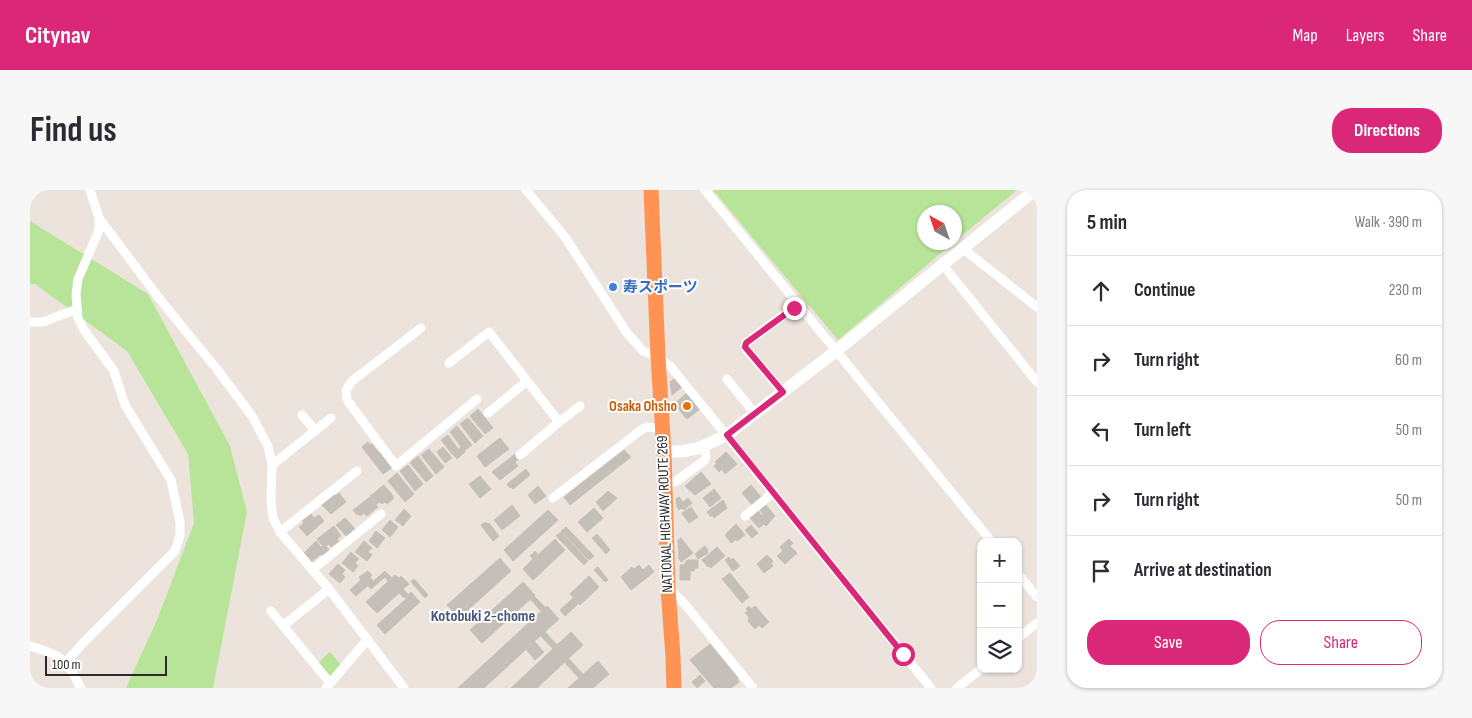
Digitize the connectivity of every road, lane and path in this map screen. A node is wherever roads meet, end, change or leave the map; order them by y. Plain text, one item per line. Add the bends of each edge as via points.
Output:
1 (90, 190) edge
2 (526, 190) edge
3 (651, 190) edge
4 (705, 190) edge
5 (1035, 190) edge
6 (99, 218) junction
7 (962, 248) joint
8 (960, 250) edge
9 (943, 264) junction
10 (798, 304) junction
11 (1037, 307) edge
12 (76, 309) junction
13 (30, 322) edge
14 (422, 328) dead end
15 (836, 351) junction
16 (658, 356) junction
17 (449, 363) dead end
18 (727, 379) dead end
19 (527, 381) junction
20 (1037, 382) edge
21 (783, 392) junction
22 (477, 400) dead end
23 (580, 406) dead end
24 (488, 413) dead end
25 (754, 414) junction
26 (302, 415) dead end
27 (331, 418) dead end
28 (559, 422) junction
29 (662, 428) junction
30 (315, 430) junction
31 (727, 435) junction
32 (704, 446) junction
33 (664, 452) junction
34 (520, 455) dead end
35 (272, 465) junction
36 (357, 471) dead end
37 (665, 484) junction
38 (774, 492) junction
39 (553, 498) dead end
40 (381, 514) dead end
41 (745, 516) dead end
42 (280, 532) junction
43 (989, 538) edge
44 (312, 570) junction
45 (1022, 579) edge
46 (329, 589) junction
47 (668, 589) junction
48 (1037, 597) edge
49 (271, 611) dead end
50 (1037, 623) edge
51 (283, 626) junction
52 (1022, 635) edge
53 (367, 640) junction
54 (30, 646) edge
55 (66, 662) junction
56 (977, 672) edge
57 (328, 686) edge
58 (82, 688) edge
59 (404, 688) edge
60 (674, 688) edge
61 (753, 688) edge
62 (931, 688) edge
63 (957, 688) edge

1 - 6 street
2 - 16 street via 565,237 627,333 643,350
3 - 16 highway, NATIONAL HIGHWAY ROUTE 269
4 - 10 street
5 - 7 street
6 - 12 street via 99,230 78,278
6 - 35 street via 252,416 268,446
7 - 11 street
8 - 9 street
9 - 15 street
9 - 20 street
10 - 15 street
10 - 21 street via 746,343 746,349
12 - 13 street via 43,322
12 - 55 street via 84,330 114,371 125,405 171,480 180,536 175,551
14 - 22 street via 352,381 346,390 347,400 396,466
15 - 21 street
15 - 43 street
16 - 29 highway, NATIONAL HIGHWAY ROUTE 269
16 - 31 street via 671,367
17 - 19 street via 489,332
18 - 25 street
19 - 24 street
19 - 28 street
21 - 25 street
23 - 28 street
25 - 31 street
26 - 30 street
27 - 30 street
28 - 34 street
29 - 33 highway, NATIONAL HIGHWAY ROUTE 269
29 - 39 street via 646,427 641,430
30 - 35 street
31 - 32 street
31 - 38 street
32 - 33 street
32 - 37 street via 704,460 675,482
33 - 37 highway, NATIONAL HIGHWAY ROUTE 269
35 - 42 street via 273,518
36 - 42 street
37 - 47 highway, NATIONAL HIGHWAY ROUTE 269
38 - 41 street
38 - 62 street
40 - 44 street
42 - 44 street
44 - 46 street
45 - 48 street
46 - 51 street
46 - 53 street
47 - 60 highway, NATIONAL HIGHWAY ROUTE 269
47 - 61 street via 683,602
49 - 51 street
50 - 52 street
51 - 57 street
53 - 57 street
53 - 59 street
54 - 55 street via 48,651
55 - 58 street
56 - 63 street

